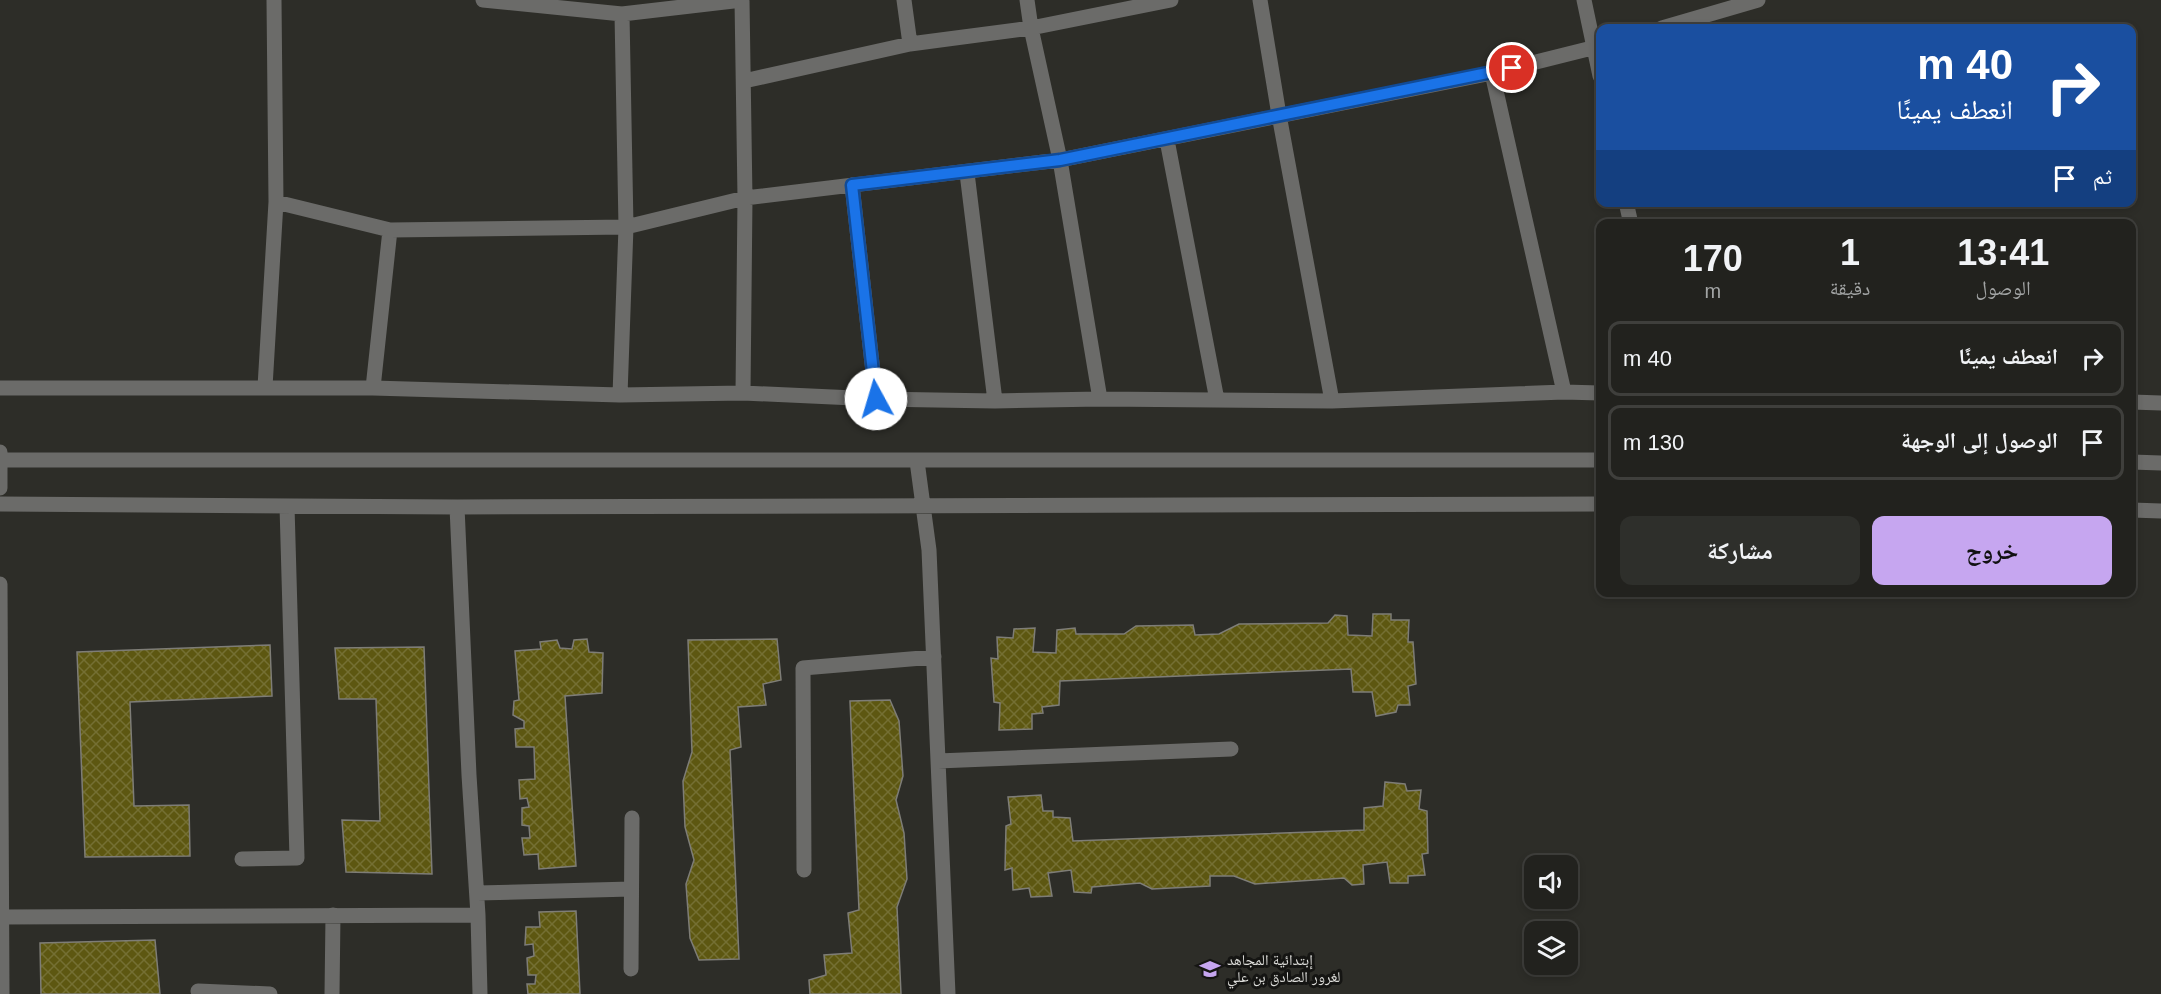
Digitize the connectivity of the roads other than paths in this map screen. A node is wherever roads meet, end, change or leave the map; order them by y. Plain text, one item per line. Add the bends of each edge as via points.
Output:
1 (274, 0) edge
2 (483, 0) edge
3 (742, 0) edge
4 (904, 0) edge
5 (1027, 0) edge
6 (1171, 0) edge
7 (1260, 0) edge
8 (1584, 0) edge
9 (1758, 0) edge
10 (622, 14) junction
11 (1676, 24) edge
12 (1031, 28) junction
13 (1596, 40) edge
14 (910, 44) junction
15 (1596, 48) edge
16 (1492, 74) junction
17 (744, 81) junction
18 (1279, 115) junction
19 (1167, 140) junction
20 (1060, 160) junction
21 (967, 172) junction
22 (852, 185) junction
23 (745, 198) junction
24 (276, 202) junction
25 (626, 227) junction
26 (390, 230) junction
27 (265, 387) junction
28 (0, 388) edge
29 (373, 388) junction
30 (1564, 392) junction
31 (743, 393) junction
32 (1596, 393) edge
33 (620, 394) junction
34 (876, 399) junction
35 (1100, 399) junction
36 (1217, 400) junction
37 (995, 401) junction
38 (1332, 401) junction
39 (2136, 402) edge
40 (2161, 403) edge
41 (0, 457) edge
42 (1596, 460) edge
43 (917, 461) junction
44 (2136, 462) edge
45 (2161, 463) edge
46 (0, 488) edge
47 (0, 504) edge
48 (1596, 504) edge
49 (287, 506) junction
50 (922, 506) junction
51 (456, 507) junction
52 (2136, 510) edge
53 (2161, 511) edge
54 (0, 584) edge
55 (934, 657) junction
56 (1231, 749) dead end
57 (938, 761) junction
58 (632, 818) dead end
59 (242, 859) dead end
60 (804, 870) dead end
61 (631, 889) junction
62 (477, 893) junction
63 (333, 915) junction
64 (478, 915) junction
65 (3, 917) junction
66 (631, 969) dead end
67 (198, 991) dead end
68 (2, 994) edge
69 (270, 994) edge
70 (332, 994) edge
71 (480, 994) edge
72 (948, 994) edge

1 - 24 street
2 - 10 street
3 - 10 street
3 - 17 street
4 - 14 street
5 - 12 street
6 - 12 street
7 - 18 street
8 - 13 street
9 - 11 street
10 - 25 street
12 - 14 street
12 - 20 street
14 - 17 street
15 - 16 street
16 - 18 street
16 - 30 street
17 - 23 street
18 - 19 street
18 - 38 street
19 - 20 street
19 - 36 street
20 - 21 street
20 - 35 street
21 - 22 street
21 - 37 street
22 - 23 street
22 - 34 street
23 - 25 street
23 - 31 street
24 - 26 street
24 - 27 street
25 - 26 street
25 - 33 street
26 - 29 street
27 - 28 street
27 - 29 street
29 - 33 street
30 - 32 street
30 - 38 street
31 - 33 street
31 - 34 street
34 - 37 street
35 - 36 street
35 - 37 street
36 - 38 street
39 - 40 street
41 - 43 street
41 - 46 street
42 - 43 street
43 - 50 street
44 - 45 street
47 - 49 street
48 - 50 street
49 - 51 street
49 - 59 street via 297,858
50 - 51 street
50 - 55 street via 929,550
51 - 62 street
52 - 53 street
54 - 65 street
55 - 57 street
55 - 60 street via 803,668
56 - 57 street
57 - 72 street
58 - 61 street
61 - 62 street
61 - 66 street
62 - 64 street
63 - 64 street
63 - 65 street
63 - 70 street
64 - 71 street
65 - 68 street
67 - 69 street

